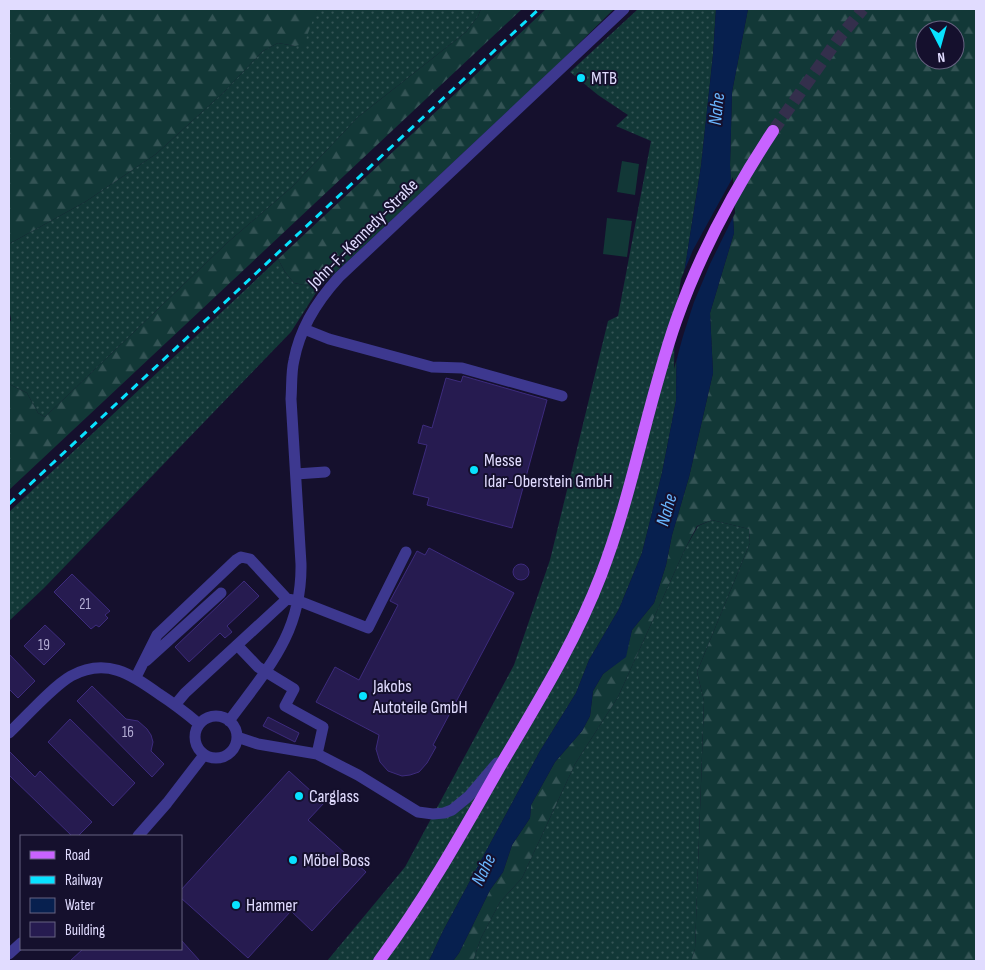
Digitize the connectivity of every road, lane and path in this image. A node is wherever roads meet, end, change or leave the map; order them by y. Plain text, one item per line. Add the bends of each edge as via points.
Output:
1 (624, 9) edge
2 (773, 130) tunnel mouth
3 (304, 330) junction
4 (562, 396) dead end
5 (325, 472) dead end
6 (296, 474) junction
7 (406, 552) dead end
8 (220, 593) dead end
9 (287, 599) junction
10 (299, 601) junction
11 (237, 645) junction
12 (141, 666) junction
13 (265, 672) junction
14 (136, 677) junction
15 (175, 705) junction
16 (229, 721) junction
17 (199, 724) junction
18 (9, 733) edge
19 (237, 737) junction
20 (516, 740) junction
21 (317, 754) junction
22 (204, 755) junction
23 (139, 835) edge
24 (20, 944) edge
25 (9, 954) edge
26 (379, 961) edge

1 - 3 street, John-F.-Kennedy-Straße via 339,277 312,312
2 - 20 main road via 719,221 688,289 671,334 618,526 601,575 581,623
3 - 4 street via 432,367 462,368
3 - 6 street, John-F.-Kennedy-Straße via 294,359 292,378
5 - 6 street
6 - 10 street, John-F.-Kennedy-Straße via 302,586
7 - 10 street via 368,628
8 - 12 street
9 - 10 street
9 - 11 street
9 - 12 street via 250,559 241,557 157,635
10 - 13 street, John-F.-Kennedy-Straße via 288,635
11 - 13 street
11 - 15 street
12 - 14 street
13 - 16 street, John-F.-Kennedy-Straße
13 - 21 street via 294,689 285,706 323,728
14 - 15 street
14 - 18 street via 121,670 105,668 71,676
15 - 17 street
16 - 17 street via 214,716
16 - 19 street via 234,725
17 - 22 street via 194,740
19 - 21 street
19 - 22 street via 236,746 230,754 212,759
20 - 21 street via 469,796 452,810 433,814 418,812
20 - 26 main road via 432,885
22 - 23 street
24 - 25 street

